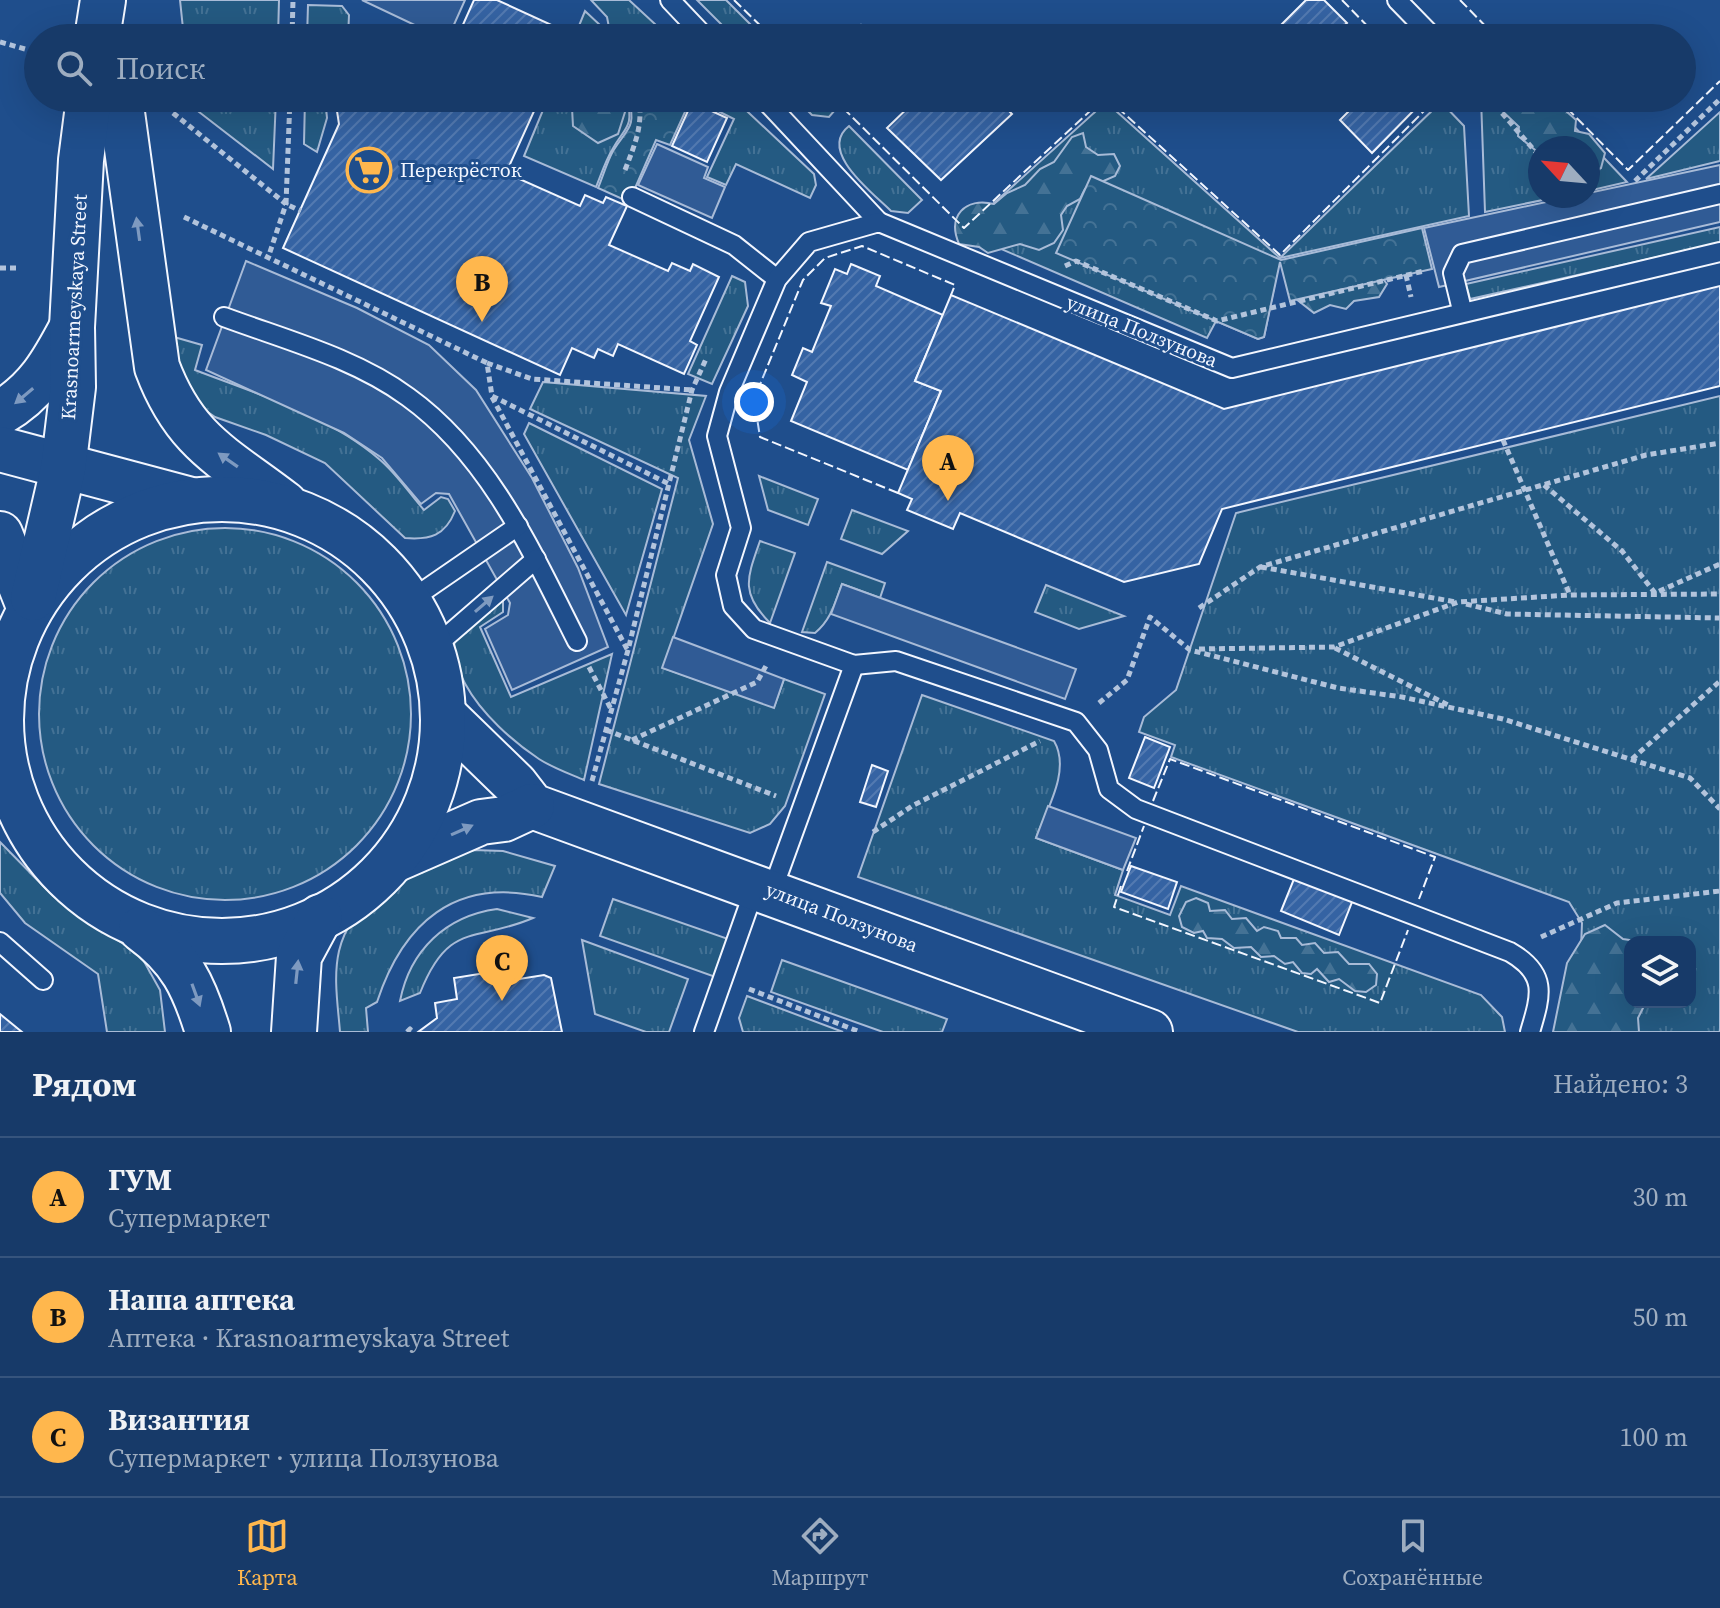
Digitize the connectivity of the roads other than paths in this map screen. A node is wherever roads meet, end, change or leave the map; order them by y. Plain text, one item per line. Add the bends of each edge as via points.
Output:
1 (105, 0) edge
2 (670, 0) edge
3 (1397, 0) edge
4 (100, 24) edge
5 (109, 24) edge
6 (693, 24) edge
7 (1420, 24) edge
8 (87, 112) edge
9 (122, 112) edge
10 (776, 112) edge
11 (1720, 194) edge
12 (632, 197) road end
13 (879, 222) junction
14 (1720, 252) edge
15 (777, 279) junction
16 (1462, 310) junction
17 (224, 317) dead end
18 (72, 327) junction
19 (0, 413) edge
20 (0, 449) edge
21 (63, 469) junction
22 (191, 500) junction
23 (290, 508) junction
24 (518, 526) junction
25 (0, 534) edge
26 (536, 559) junction
27 (409, 601) junction
28 (30, 609) junction
29 (577, 641) road end
30 (432, 649) junction
31 (854, 665) junction
32 (446, 717) junction
33 (532, 806) junction
34 (394, 860) junction
35 (764, 888) junction
36 (320, 917) junction
37 (135, 925) junction
38 (0, 942) edge
39 (43, 980) dead end
40 (1083, 1021) edge
41 (208, 1032) edge
42 (294, 1032) edge
43 (704, 1032) edge
44 (1150, 1032) edge
45 (1530, 1032) edge

1 - 4 main road
1 - 5 main road
2 - 6 lane
3 - 7 lane
8 - 18 main road, Krasnoarmeyskaya Street
23 -> 9 main road via 201,443 169,400 157,367
10 - 13 lane
11 - 16 lane via 1462,254 1453,273
12 - 15 lane via 734,245
13 - 15 lane via 809,242
13 - 16 lane, улица Ползунова via 1232,368
14 - 16 lane, улица Ползунова
15 - 31 lane via 729,392 717,436 741,528 726,575 733,606 754,629
17 - 24 lane via 351,365 410,398 466,453
18 -> 19 main road via 48,372
18 - 21 main road, Krasnoarmeyskaya Street via 73,387
20 - 21 main road
21 - 22 main road
21 - 28 main road, Krasnoarmeyskaya Street
22 - 23 main road via 232,498
22 - 28 main road via 152,509 82,548
23 - 27 main road via 350,539 383,567
24 - 26 lane
24 - 27 lane
25 - 28 main road
26 - 29 lane
30 -> 26 lane
27 - 30 main road
28 - 37 main road via 2,687 0,729 10,784 39,847 66,879
30 - 32 main road
31 - 35 lane via 803,806
31 - 45 lane via 896,661 1076,722 1098,750 1109,789 1136,809 1510,952 1528,963 1538,980 1539,1000
32 - 33 main road
32 - 34 main road via 436,777 419,821
34 -> 33 main road
33 - 35 main road, улица Ползунова
34 - 36 main road
35 - 40 main road, улица Ползунова
35 - 43 lane
36 - 37 main road via 277,935 230,942 181,939
42 -> 36 main road via 299,956
37 -> 41 main road via 164,946 194,987
38 - 39 lane
40 - 44 main road, улица Ползунова

